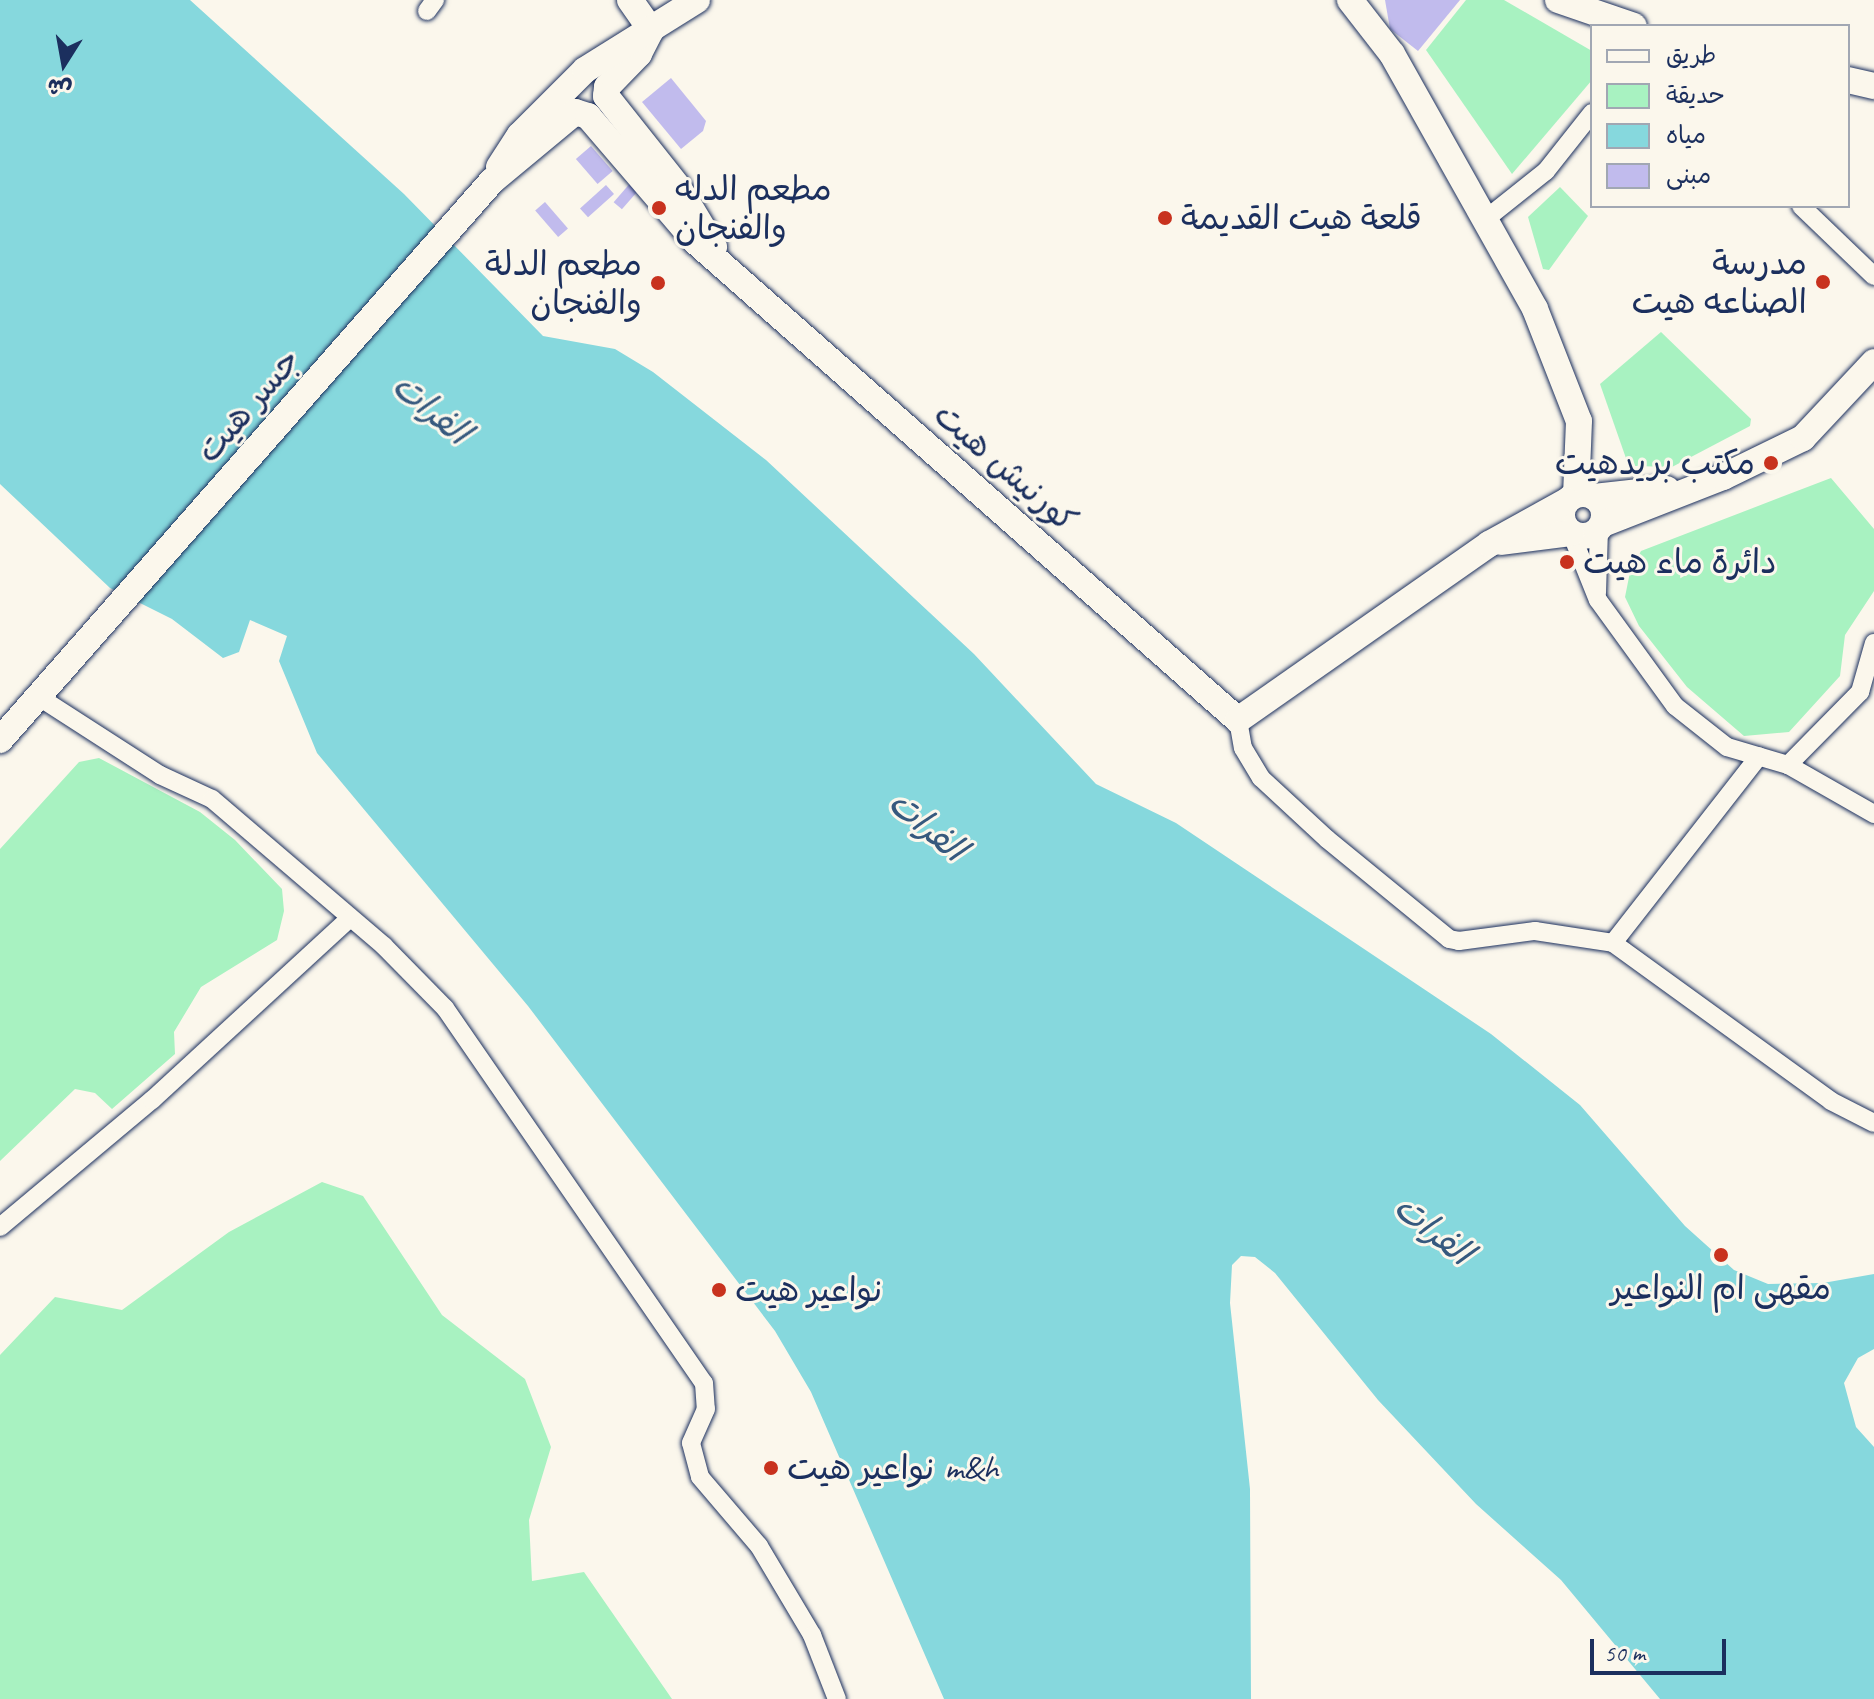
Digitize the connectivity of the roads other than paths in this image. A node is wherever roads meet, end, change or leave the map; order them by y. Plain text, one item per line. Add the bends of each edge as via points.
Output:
1 (630, 0) edge
2 (697, 0) edge
3 (1558, 0) edge
4 (1355, 2) edge
5 (1628, 24) edge
6 (651, 30) junction
7 (1850, 80) edge
8 (1874, 86) edge
9 (1590, 116) edge
10 (492, 181) junction
11 (1803, 208) edge
12 (1487, 218) junction
13 (726, 269) junction
14 (1874, 276) edge
15 (1874, 362) edge
16 (1698, 485) junction
17 (1579, 498) junction
18 (1601, 526) junction
19 (1571, 533) junction
20 (1489, 544) junction
21 (1598, 600) junction
22 (1874, 643) edge
23 (39, 697) junction
24 (1238, 720) junction
25 (0, 740) edge
26 (1759, 756) junction
27 (1788, 765) junction
28 (1874, 814) edge
29 (350, 918) junction
30 (1613, 943) junction
31 (1874, 1123) edge
32 (0, 1227) edge
33 (837, 1699) edge

1 - 6 street
2 - 6 street
3 - 5 street
4 - 12 street via 1392,54
6 - 10 street via 618,45 585,70 520,135
6 - 13 street, كورنيش هيت via 639,54 607,87 606,96 678,187
7 - 8 street
9 - 12 street via 1546,171
10 - 13 street, كورنيش هيت via 570,113 584,113 668,213
10 - 23 street, جسر هيت
11 - 14 street
12 - 17 street via 1535,309 1575,403
13 - 24 street, كورنيش هيت
15 - 16 street via 1803,438
16 - 17 street
16 - 18 street
17 - 18 street via 1604,512
17 - 19 street via 1562,518
17 - 20 street
18 - 19 street via 1589,536
18 - 21 street
19 - 20 street
19 - 21 street
20 - 24 street
21 - 26 street via 1675,706 1727,747
22 - 27 street via 1860,692
23 - 25 street, جسر هيت
23 - 29 street via 160,775 212,799
24 - 30 street via 1243,748 1261,778 1449,939 1535,931
26 - 27 street
26 - 30 street
27 - 28 street
29 - 32 street via 152,1100
29 - 33 street via 445,1008 704,1383 706,1409 691,1443 700,1477 759,1546 812,1635
30 - 31 street via 1831,1101

